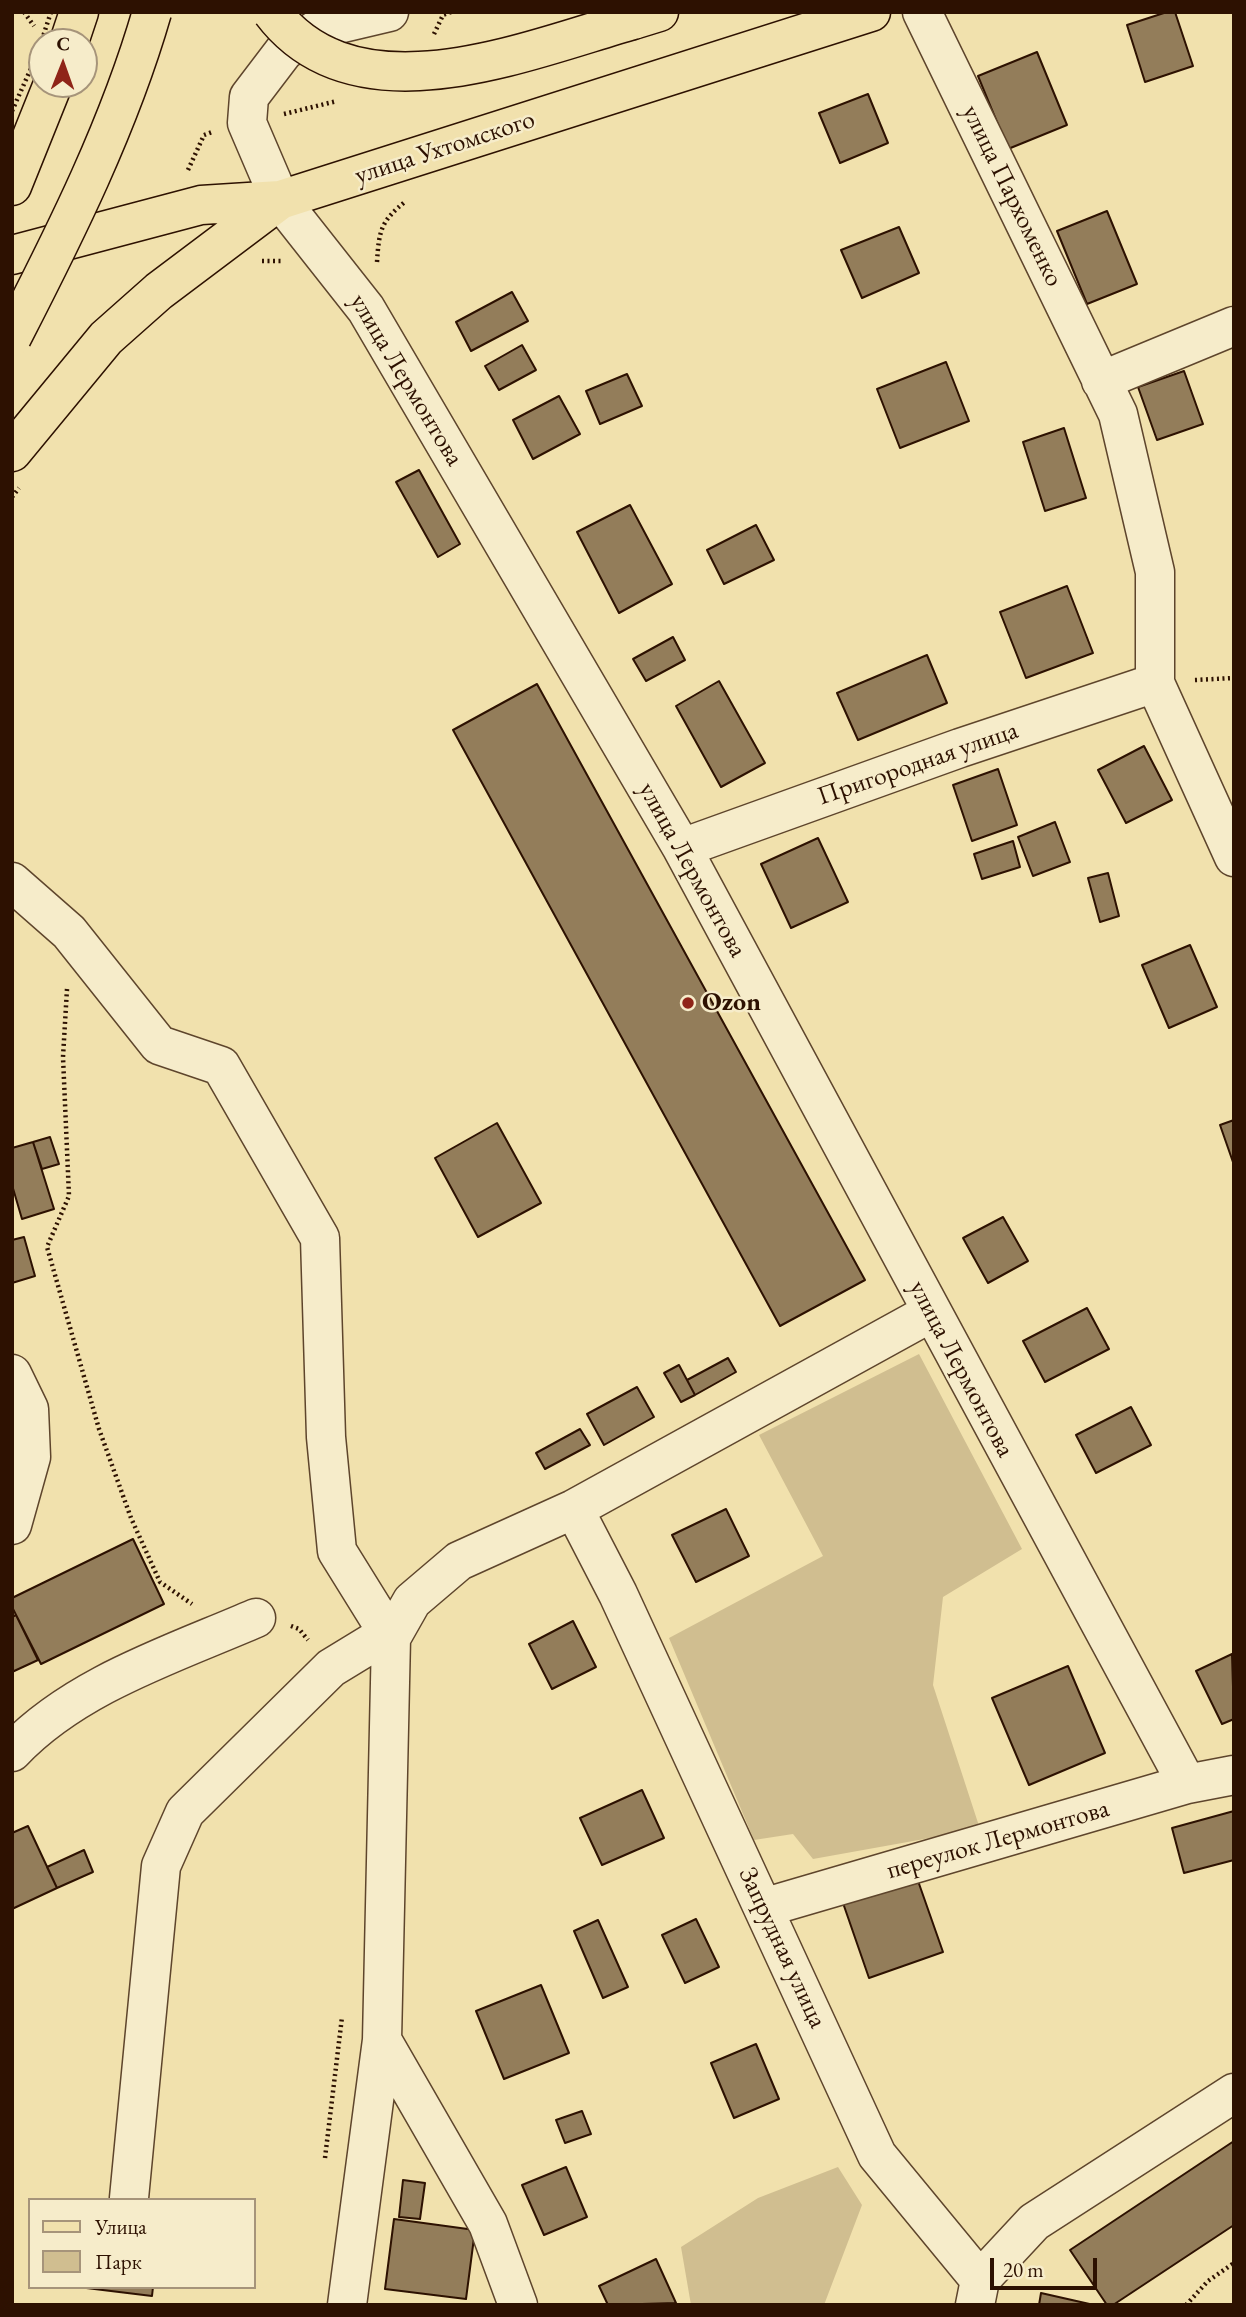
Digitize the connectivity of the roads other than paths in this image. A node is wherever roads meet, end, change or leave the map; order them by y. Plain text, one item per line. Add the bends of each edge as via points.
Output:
1 (152, 12) edge
2 (272, 12) edge
3 (389, 12) edge
4 (872, 12) edge
5 (922, 12) edge
6 (646, 16) edge
7 (47, 98) edge
8 (12, 186) edge
9 (280, 200) junction
10 (12, 255) edge
11 (1234, 326) edge
12 (12, 337) edge
13 (1101, 381) junction
14 (12, 452) edge
15 (1155, 683) junction
16 (682, 848) junction
17 (1234, 857) edge
18 (12, 882) edge
19 (930, 1313) junction
20 (12, 1374) edge
21 (575, 1509) junction
22 (12, 1525) edge
23 (256, 1618) road end
24 (391, 1638) junction
25 (12, 1752) edge
26 (1234, 1775) edge
27 (1187, 1784) junction
28 (763, 1908) junction
29 (382, 2040) junction
30 (1234, 2093) edge
31 (129, 2198) dead end
32 (978, 2293) edge
33 (347, 2305) edge
34 (518, 2305) edge

1 - 12 main road, bridge via 140,55 73,219
2 - 6 main road, bridge via 302,41 336,60 403,74 460,68
3 - 9 street, улица Лермонтова via 317,29 284,51 249,97 247,123
4 - 9 main road, улица Ухтомского
5 - 13 street, улица Пархоменко
7 - 8 main road
9 - 10 main road, улица Ухтомского via 201,205
9 - 14 main road via 159,291 106,338
9 - 16 street, улица Лермонтова via 366,309
11 - 13 street
13 - 15 street, улица Пархоменко via 1118,414 1155,572
15 - 16 street, Пригородная улица
15 - 17 street, улица Пархоменко
16 - 19 street, улица Лермонтова
18 - 24 street via 69,932 159,1045 221,1066 320,1238 326,1437 337,1550
19 - 21 street
19 - 27 street, улица Лермонтова
20 - 22 street via 29,1409 31,1457
21 - 24 street via 459,1561 412,1601
21 - 28 street, Запрудная улица
23 - 25 street via 118,1678 33,1730
24 - 29 street
24 - 31 street via 372,1643 331,1668 185,1812 161,1866
26 - 27 street, переулок Лермонтова
27 - 28 street, переулок Лермонтова
28 - 32 street, Запрудная улица via 877,2155
29 - 33 street
29 - 34 street via 488,2224
30 - 32 street via 1034,2222

